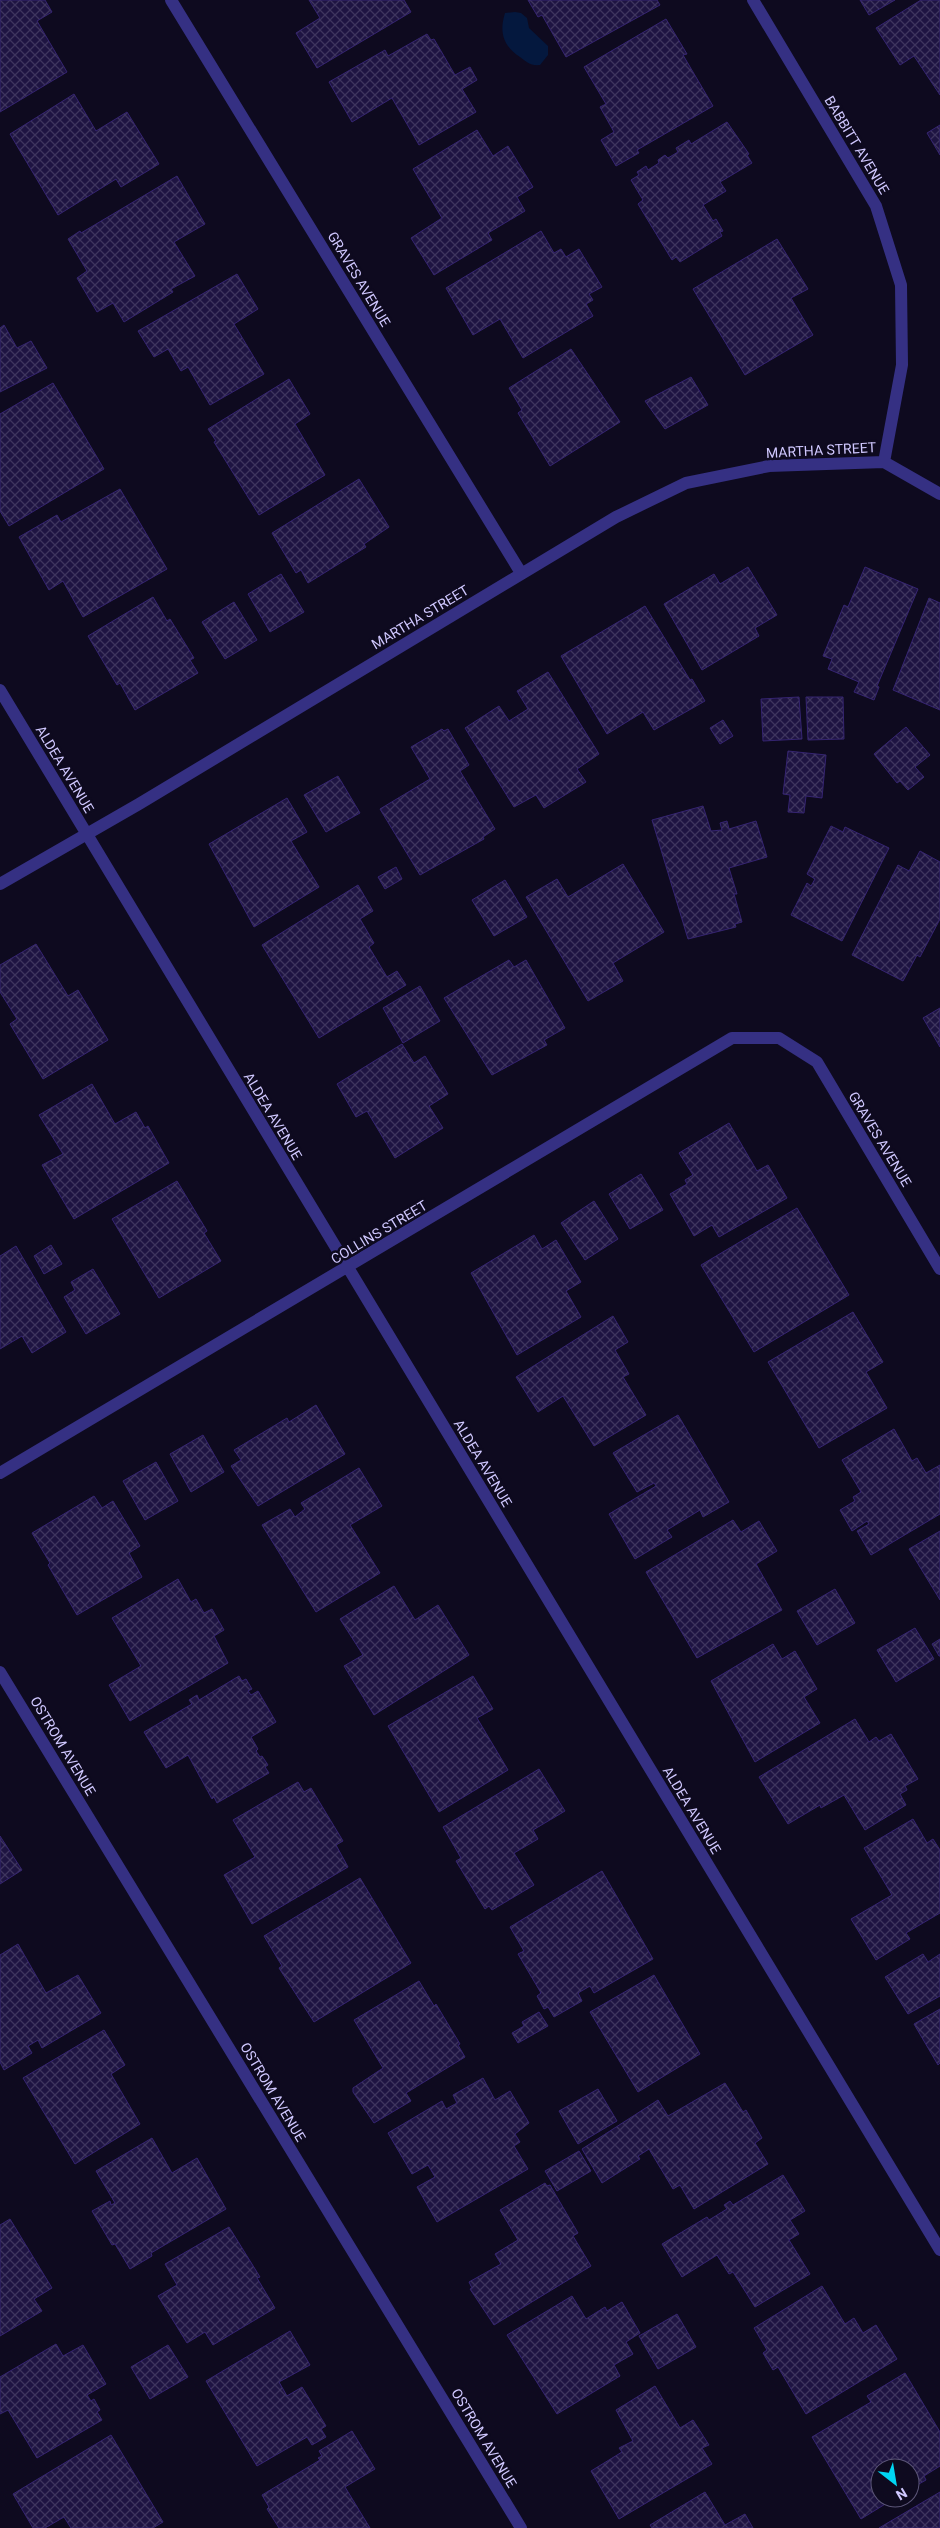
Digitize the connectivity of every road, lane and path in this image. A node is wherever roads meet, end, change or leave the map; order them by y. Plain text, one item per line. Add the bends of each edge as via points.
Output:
1 (172, 0) edge
2 (753, 0) edge
3 (884, 462) junction
4 (940, 494) edge
5 (521, 573) junction
6 (0, 690) edge
7 (87, 834) junction
8 (0, 884) edge
9 (779, 1038) joint
10 (347, 1269) junction
11 (940, 1269) edge
12 (0, 1473) edge
13 (0, 1672) edge
14 (940, 2250) edge
15 (521, 2528) edge

1 - 5 street, GRAVES AVENUE
2 - 3 street, BABBITT AVENUE via 876,206 901,285 902,364
3 - 4 street
3 - 5 street, MARTHA STREET via 769,466 686,483 616,517
5 - 7 street, MARTHA STREET
6 - 7 street, ALDEA AVENUE
7 - 8 street, MARTHA STREET
7 - 10 street, ALDEA AVENUE
9 - 10 street, COLLINS STREET via 732,1038
9 - 11 street, GRAVES AVENUE via 817,1062
10 - 12 street, COLLINS STREET
10 - 14 street, ALDEA AVENUE
13 - 15 street, OSTROM AVENUE

